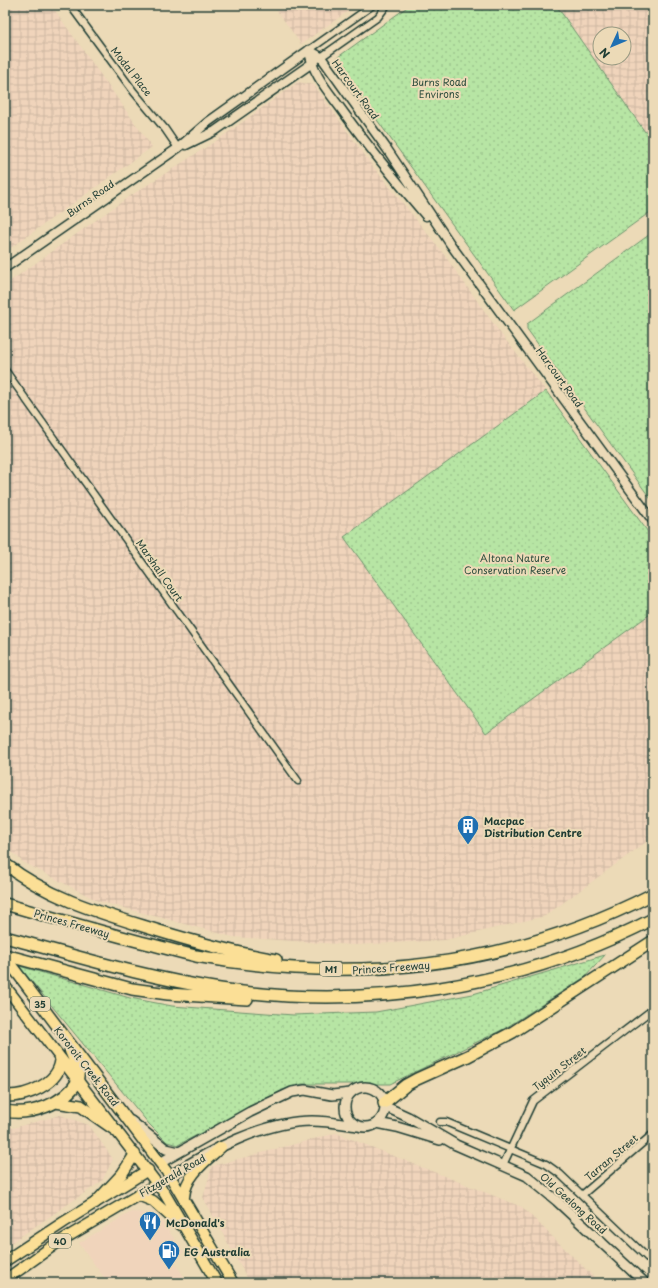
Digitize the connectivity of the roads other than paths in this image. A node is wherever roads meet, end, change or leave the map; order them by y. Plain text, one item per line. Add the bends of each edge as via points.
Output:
1 (70, 5) edge
2 (373, 5) edge
3 (387, 5) edge
4 (309, 50) junction
5 (321, 57) junction
6 (311, 64) junction
7 (178, 148) junction
8 (451, 245) junction
9 (14, 264) junction
10 (5, 268) edge
11 (5, 272) edge
12 (5, 370) edge
13 (653, 521) edge
14 (298, 781) dead end
15 (5, 864) edge
16 (653, 894) edge
17 (5, 904) edge
18 (653, 919) edge
19 (5, 937) edge
20 (653, 941) edge
21 (5, 956) edge
22 (337, 970) junction
23 (5, 986) edge
24 (381, 995) junction
25 (653, 1009) edge
26 (65, 1038) junction
27 (61, 1060) junction
28 (78, 1081) junction
29 (351, 1093) junction
30 (5, 1096) edge
31 (56, 1102) junction
32 (384, 1105) junction
33 (5, 1111) edge
34 (127, 1118) junction
35 (440, 1122) dead end
36 (377, 1123) junction
37 (357, 1126) junction
38 (117, 1131) junction
39 (653, 1134) edge
40 (456, 1145) junction
41 (221, 1147) junction
42 (510, 1149) junction
43 (179, 1152) junction
44 (135, 1154) junction
45 (160, 1163) junction
46 (503, 1165) junction
47 (148, 1170) junction
48 (170, 1176) junction
49 (157, 1184) junction
50 (138, 1195) junction
51 (582, 1195) junction
52 (184, 1198) junction
53 (95, 1203) junction
54 (187, 1231) junction
55 (5, 1262) edge
56 (653, 1263) edge
57 (5, 1280) edge
58 (217, 1283) edge
59 (233, 1283) edge
60 (645, 1283) edge

1 - 7 street, Modal Place
2 - 4 street
3 - 5 street via 378,17
4 - 5 street, Harcourt Road
4 - 6 street, Harcourt Road
4 - 7 street, Burns Road via 208,122
5 - 6 street, Burns Road
5 - 8 street, Harcourt Road
6 - 7 street, Burns Road via 215,131
6 - 8 street, Harcourt Road via 377,158
7 - 9 street, Burns Road
8 - 13 street, Harcourt Road
9 - 10 street, Burns Road
9 - 11 street, Burns Road
12 - 14 street, Marshall Court
15 - 22 highway via 54,895 131,923 228,951
16 - 22 highway, Princes Freeway / M1 via 582,925 502,950 418,966
17 - 22 highway, Princes Freeway / M1 via 195,955 255,964
18 - 24 highway via 588,948 528,968 446,987
19 - 24 highway via 154,977 220,989 299,996
20 - 32 highway via 513,1032 406,1085
21 - 24 highway via 119,986 168,994 270,999
21 - 26 main road, Kororoit Creek Road / 35
23 - 27 main road, Kororoit Creek Road / 35
25 - 42 street, Tyquin Street via 533,1101
26 - 28 main road via 78,1068
26 - 34 main road, Kororoit Creek Road / 35
27 - 28 main road, Kororoit Creek Road / 35
27 - 30 highway via 57,1072 38,1088 24,1095
28 - 31 highway via 69,1093
28 - 38 main road, Kororoit Creek Road / 35
29 - 32 main road via 359,1088 369,1088 378,1092
29 - 37 main road via 346,1101 345,1111
29 - 43 main road, Fitzgerald Road via 332,1095 305,1090 292,1092 250,1112
31 - 33 highway via 34,1110
31 - 38 highway via 81,1106
32 - 36 main road via 383,1116
32 - 40 main road, Old Geelong Road
34 - 43 main road via 166,1149
34 - 45 main road, Kororoit Creek Road / 35
35 - 42 street via 446,1122
36 - 37 main road via 368,1127
36 - 40 main road, Old Geelong Road
37 - 41 main road, Fitzgerald Road via 311,1121 283,1125
38 - 44 main road, Kororoit Creek Road / 35
39 - 51 street, Tarran Street
40 - 46 main road, Old Geelong Road
41 - 48 main road, Fitzgerald Road
41 - 52 main road via 189,1181
42 - 46 street, Tyquin Street
42 - 51 street via 546,1164
43 - 45 main road, Fitzgerald Road
44 - 47 main road, Kororoit Creek Road / 35
44 - 53 main road via 122,1174
45 - 47 main road, Fitzgerald Road
45 - 48 main road, Kororoit Creek Road
46 - 60 main road, Old Geelong Road via 527,1176 543,1188
47 - 49 main road, Kororoit Creek Road
47 - 53 main road, Fitzgerald Road / 40
48 - 49 main road, Fitzgerald Road
48 - 52 main road, Kororoit Creek Road
49 - 50 main road, Fitzgerald Road / 40
49 - 54 main road, Kororoit Creek Road
50 - 54 main road via 153,1201
50 - 57 main road, Fitzgerald Road / 40 via 63,1239
51 - 56 street
52 - 59 main road, Kororoit Creek Road
53 - 55 main road, Fitzgerald Road / 40
54 - 58 main road, Kororoit Creek Road

